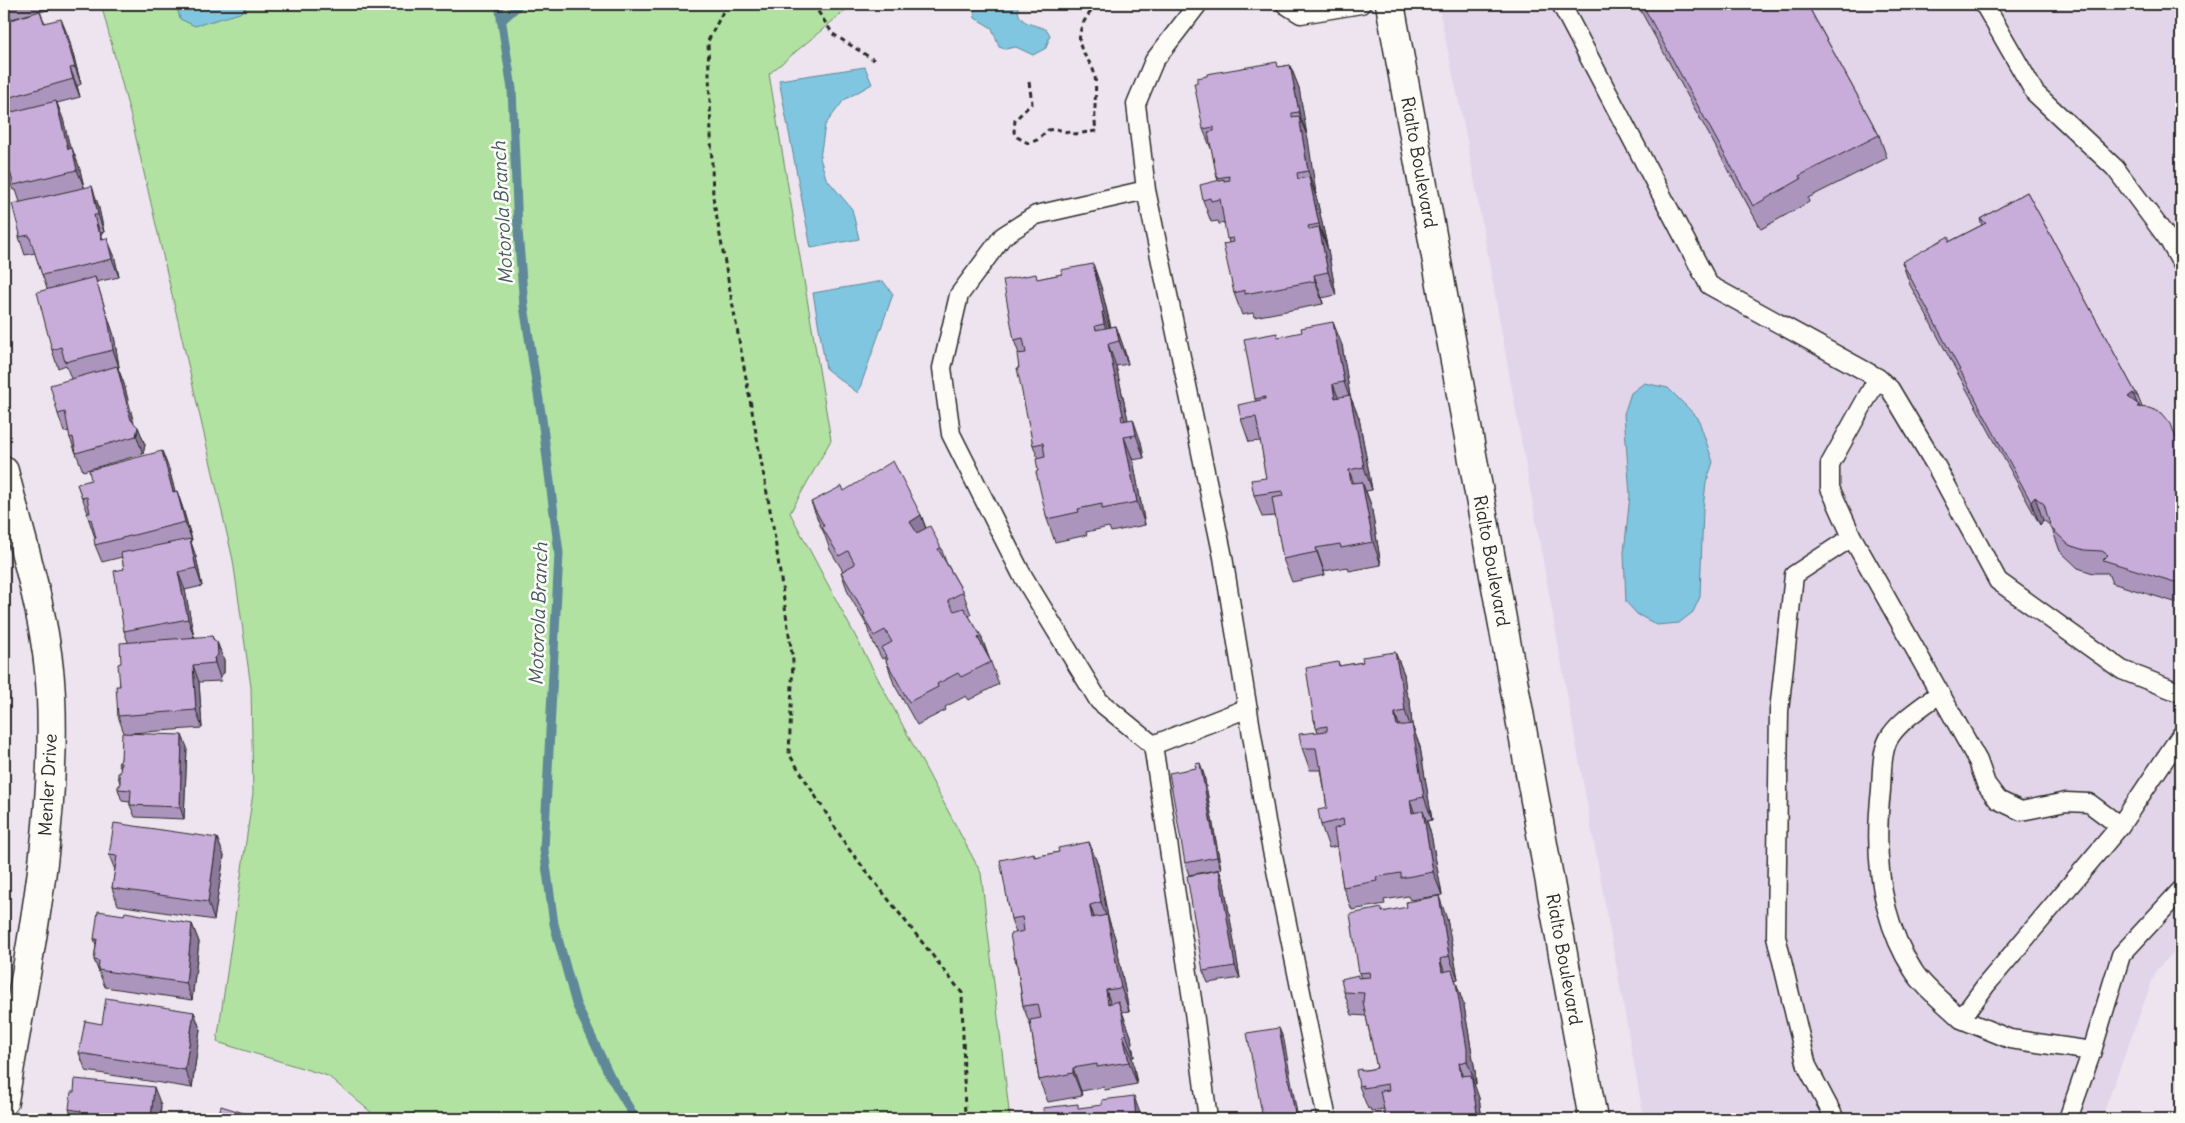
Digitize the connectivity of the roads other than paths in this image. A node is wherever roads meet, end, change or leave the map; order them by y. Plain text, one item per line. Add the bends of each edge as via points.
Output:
1 (1198, 4) edge
2 (1285, 4) edge
3 (1361, 4) edge
4 (1390, 4) edge
5 (1561, 4) edge
6 (1984, 4) edge
7 (1146, 190) junction
8 (2181, 262) edge
9 (1878, 378) junction
10 (4, 471) edge
11 (1852, 537) junction
12 (1940, 693) junction
13 (2181, 693) edge
14 (1248, 708) junction
15 (2181, 736) edge
16 (1153, 745) junction
17 (2120, 826) junction
18 (2181, 890) edge
19 (1961, 1018) junction
20 (2092, 1051) junction
21 (4, 1102) edge
22 (1208, 1119) edge
23 (1327, 1119) edge
24 (1593, 1119) edge
25 (1836, 1119) edge
26 (2068, 1119) edge

1 - 7 lane via 1154,61 1136,104
2 - 3 lane via 1301,14
4 - 24 street, Rialto Boulevard
5 - 9 lane via 1709,285
6 - 8 lane via 2035,93 2115,168 2168,239
7 - 14 lane via 1223,557
7 - 16 lane via 1036,215 1003,236 959,295 942,368 951,434 1021,573 1099,701
9 - 11 lane via 1830,464 1830,488
9 - 13 lane via 1890,389 1936,466 1998,581 2122,670
10 - 21 street, Menler Drive via 44,636 51,695 51,768 46,840
11 - 12 lane
11 - 25 lane via 1794,574 1779,711 1776,936 1806,1066
12 - 17 lane via 1978,761 1986,784 1998,800 2021,811 2066,802 2089,803
12 - 19 lane via 1890,736 1884,754 1878,810 1879,862 1882,894 1895,937 1914,972
14 - 16 lane
14 - 23 lane via 1266,821
15 - 17 lane
16 - 22 lane
17 - 19 lane
18 - 20 lane via 2122,955
19 - 20 lane via 2010,1039
20 - 26 lane

